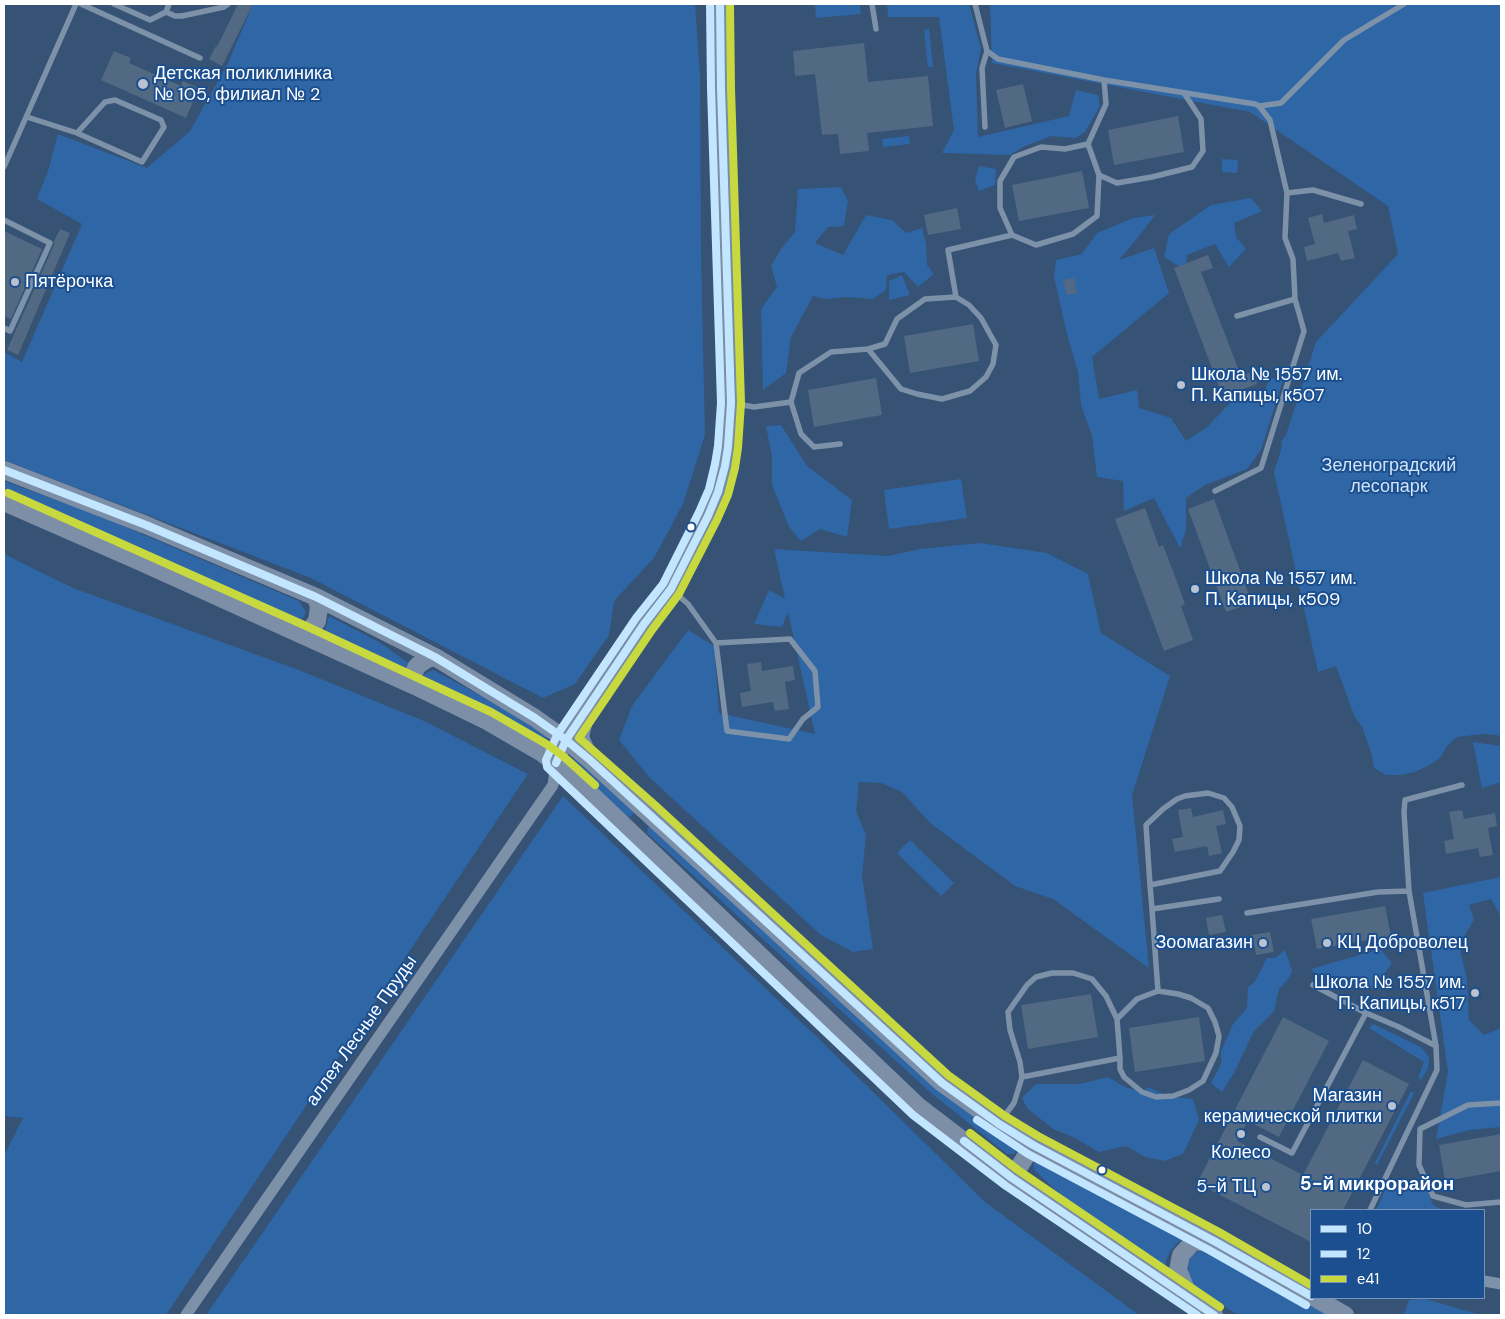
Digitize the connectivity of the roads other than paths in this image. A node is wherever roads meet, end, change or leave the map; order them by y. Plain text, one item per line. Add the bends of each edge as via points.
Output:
1 (76, 4) edge
2 (81, 4) edge
3 (114, 4) edge
4 (169, 4) edge
5 (228, 4) edge
6 (720, 4) edge
7 (872, 4) edge
8 (975, 4) edge
9 (1404, 4) edge
10 (166, 12) junction
11 (876, 29) dead end
12 (987, 51) junction
13 (200, 58) dead end
14 (1104, 80) junction
15 (1184, 94) junction
16 (1259, 106) junction
17 (27, 117) junction
18 (985, 127) dead end
19 (78, 133) junction
20 (1088, 144) junction
21 (4, 167) edge
22 (1099, 175) junction
23 (1287, 193) junction
24 (1361, 204) dead end
25 (4, 220) edge
26 (1012, 235) junction
27 (956, 297) junction
28 (1295, 299) junction
29 (1237, 316) dead end
30 (4, 328) edge
31 (868, 350) junction
32 (791, 402) junction
33 (731, 403) junction
34 (840, 444) dead end
35 (4, 470) edge
36 (1215, 491) dead end
37 (4, 502) edge
38 (671, 589) junction
39 (316, 598) junction
40 (302, 635) junction
41 (716, 643) junction
42 (435, 657) junction
43 (414, 686) junction
44 (586, 712) junction
45 (541, 722) junction
46 (566, 740) junction
47 (590, 760) junction
48 (556, 763) junction
49 (1462, 785) dead end
50 (649, 813) junction
51 (631, 832) junction
52 (1150, 884) junction
53 (1409, 891) junction
54 (1220, 899) dead end
55 (1152, 909) junction
56 (1247, 913) dead end
57 (1313, 985) dead end
58 (1158, 990) junction
59 (1366, 1013) junction
60 (1117, 1019) junction
61 (1436, 1046) junction
62 (1120, 1058) junction
63 (1022, 1076) junction
64 (1501, 1103) edge
65 (999, 1124) junction
66 (1260, 1137) dead end
67 (1033, 1145) junction
68 (1012, 1178) junction
69 (1501, 1202) edge
70 (1370, 1209) edge
71 (1214, 1241) junction
72 (1485, 1281) edge
73 (1500, 1282) edge
74 (1310, 1295) edge
75 (1318, 1299) edge
76 (1190, 1300) junction
77 (186, 1315) edge
78 (1214, 1315) edge
79 (1345, 1315) edge

1 - 17 lane
2 - 13 lane
3 - 10 lane via 150,20
4 - 10 lane
5 - 10 lane via 182,16
6 - 33 street
7 - 11 lane
8 - 12 lane
9 - 16 lane via 1344,40 1281,103
12 - 14 lane via 998,59
12 - 18 lane via 982,68
14 - 15 lane
14 - 20 lane via 1106,104
15 - 16 lane
15 - 22 lane via 1201,120 1203,151 1192,167 1117,183
16 - 23 lane via 1270,120
17 - 19 lane
17 - 21 lane
19 - 19 lane via 142,162 164,127 161,120 116,100 105,102
20 - 22 lane
20 - 26 lane via 1065,149 1041,147 1014,157 1000,180 1000,208
22 - 26 lane via 1097,216 1074,234 1036,245
23 - 24 lane via 1313,190
23 - 28 lane via 1285,238 1293,259
25 - 30 lane via 50,243 10,331
26 - 27 lane via 948,250
27 - 31 lane via 925,299 897,319 885,344
27 - 31 lane via 981,318 996,345 993,364 986,377 970,391 942,399 901,389
28 - 29 lane
28 - 36 lane via 1304,331 1261,468
31 - 32 lane via 830,352 799,374
32 - 33 lane via 754,407
32 - 34 lane via 801,434 814,447
33 - 38 street via 728,447 718,492
35 - 39 main road via 146,525
37 - 40 main road
38 - 41 lane via 688,604
38 - 44 street
39 - 40 main road via 319,607 317,621
39 - 42 main road
40 - 43 main road
41 - 41 lane via 790,639 815,671 818,707 803,719 789,739 727,731
42 - 43 main road via 417,666 413,675
42 - 45 main road
43 - 48 main road via 487,721
44 - 45 street via 564,725
44 - 46 street
44 - 47 main road via 580,737
45 - 46 main road
46 - 47 main road
46 - 48 street
47 - 50 main road
48 - 51 main road
48 - 77 street, аллея Лесные Пруды via 553,785
49 - 53 lane via 1405,800
50 - 51 main road
50 - 65 main road via 942,1083
51 - 68 main road via 919,1107
52 - 52 lane via 1146,825 1163,809 1185,796 1208,793 1224,798 1240,826 1239,840 1220,871
52 - 55 lane
53 - 56 lane via 1378,892
53 - 61 lane
54 - 55 lane
55 - 58 lane
57 - 59 lane
58 - 60 lane via 1137,999
58 - 62 lane via 1191,998 1208,1008 1216,1022 1219,1036 1216,1053 1204,1082 1173,1096 1156,1097 1142,1092 1124,1077
59 - 61 lane
59 - 66 lane via 1292,1153
60 - 62 lane
60 - 63 lane via 1106,996 1092,979 1073,973 1036,977 1008,1012
61 - 70 lane via 1437,1070
62 - 63 lane
63 - 65 lane via 1014,1102
64 - 69 lane via 1468,1105 1420,1129 1419,1166 1433,1196 1466,1205
65 - 67 main road
67 - 68 main road
67 - 71 main road
68 - 76 main road
71 - 74 main road
71 - 76 main road via 1193,1242 1181,1255 1178,1270
72 - 73 street
75 - 79 main road
76 - 78 main road

